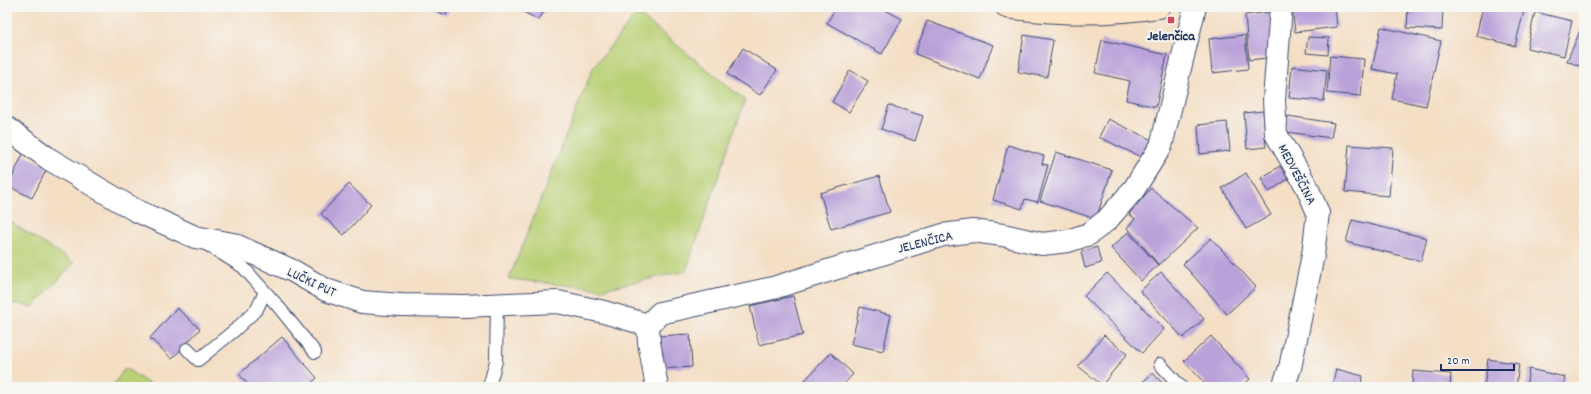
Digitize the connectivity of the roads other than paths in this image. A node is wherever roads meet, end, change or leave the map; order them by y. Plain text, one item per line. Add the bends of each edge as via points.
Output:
1 (1008, 7) edge
2 (1159, 7) edge
3 (1195, 7) edge
4 (1281, 7) edge
5 (7, 128) edge
6 (195, 237) junction
7 (265, 292) junction
8 (497, 305) junction
9 (648, 325) junction
10 (187, 349) dead end
11 (315, 352) dead end
12 (1160, 364) dead end
13 (489, 387) edge
14 (657, 387) edge
15 (1181, 387) edge
16 (1283, 387) edge

1 - 2 main road via 1088,14
3 - 9 street, JELENČICA via 1160,146 1134,189 1107,220 1089,234 1068,241 1042,244 972,231 943,234 773,288 660,313
4 - 16 street, MEDVEŠČINA via 1274,100 1276,134 1307,187 1318,213 1313,255 1290,368
5 - 6 street, LUČKI PUT via 49,159 135,210
6 - 7 lane via 243,267
6 - 8 street, LUČKI PUT via 233,244 293,271 326,290 362,302
7 - 10 lane via 257,309 198,360
7 - 11 lane
8 - 9 street, LUČKI PUT via 558,302
8 - 13 lane via 496,361
9 - 14 street
12 - 15 lane

